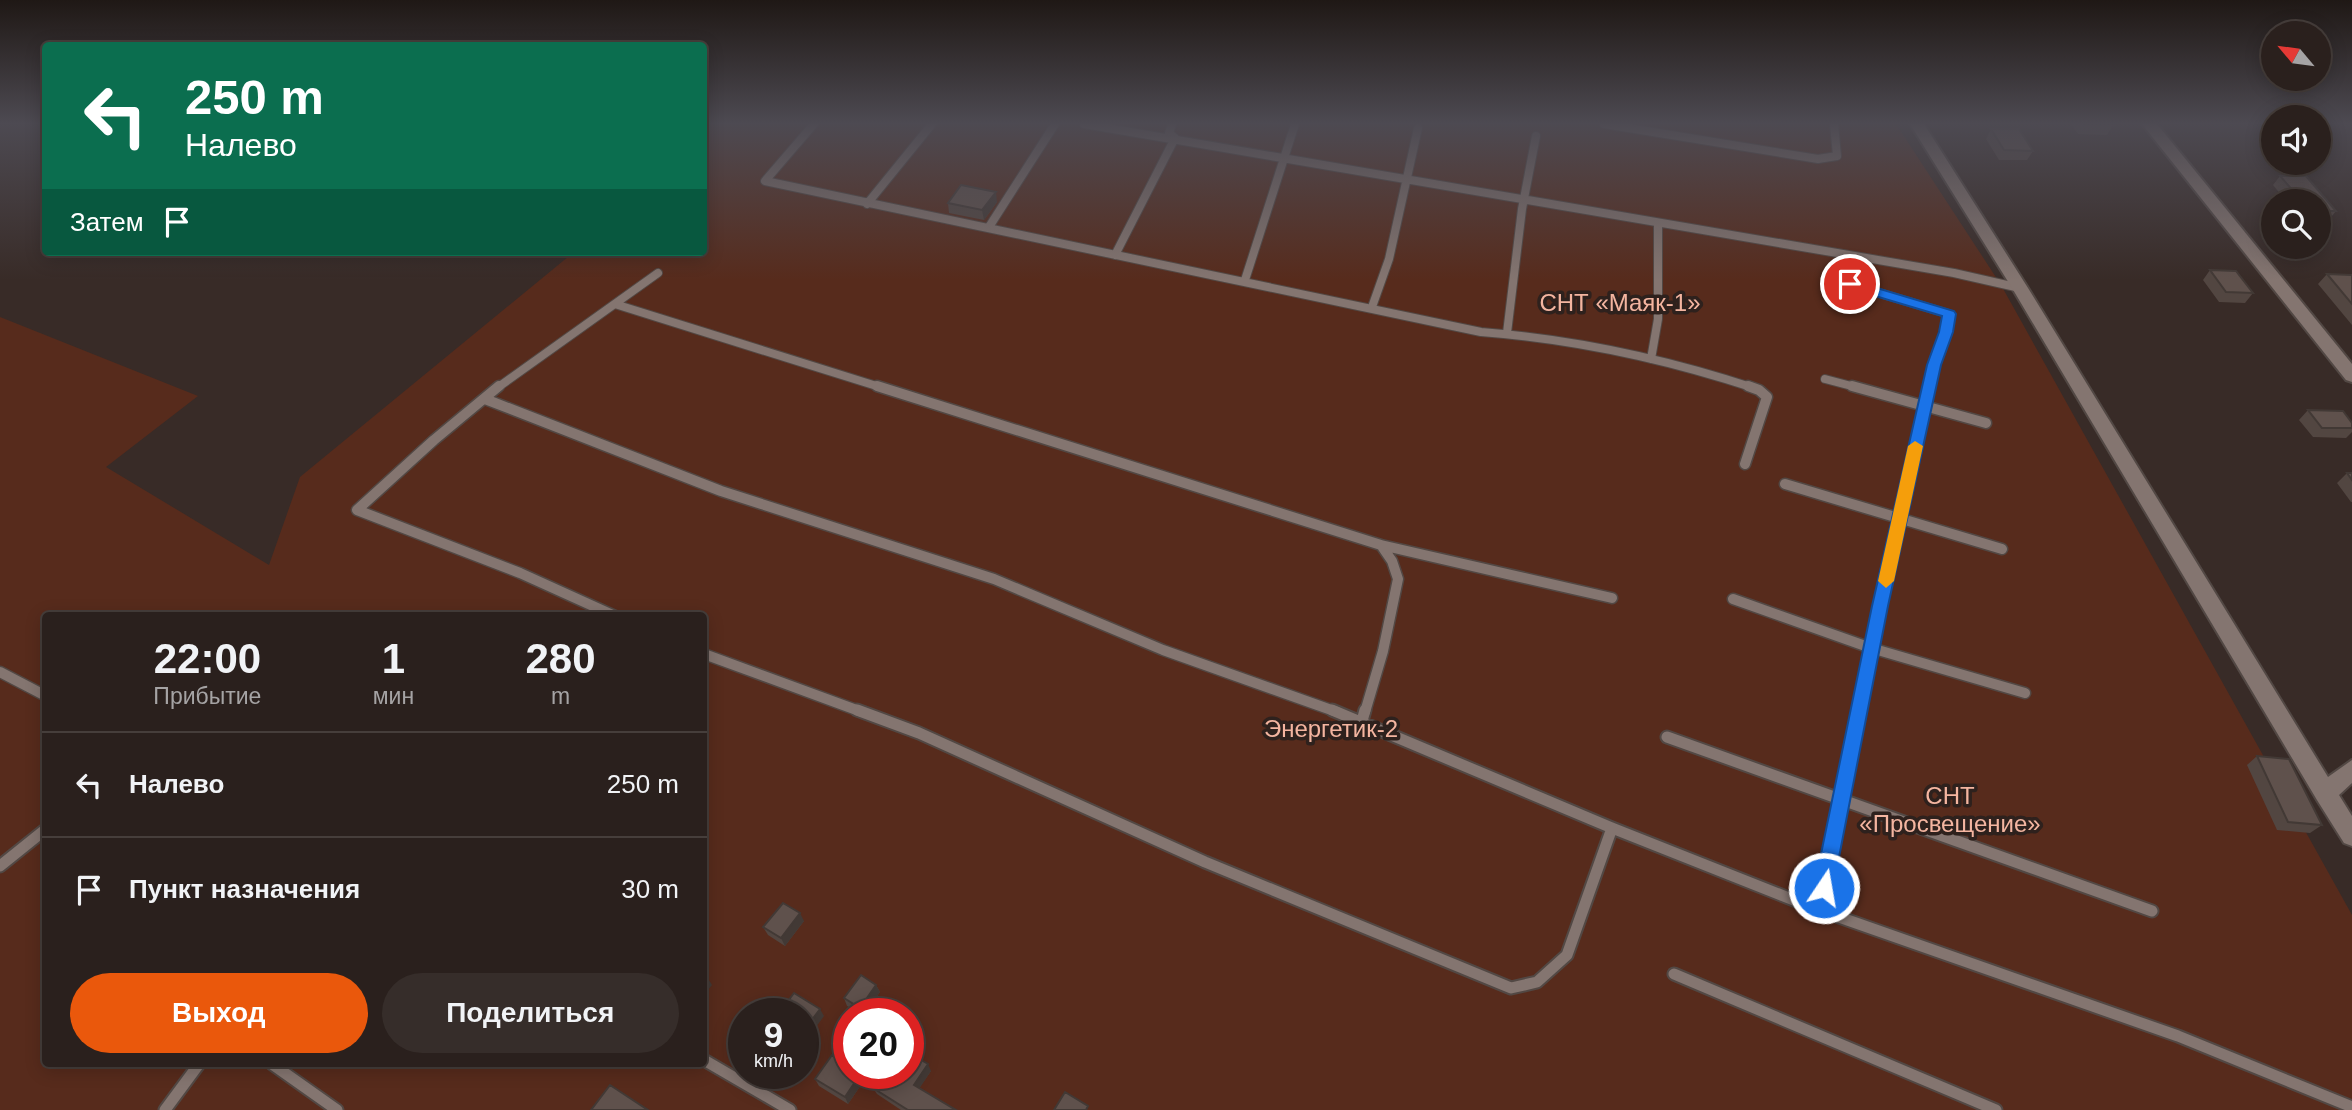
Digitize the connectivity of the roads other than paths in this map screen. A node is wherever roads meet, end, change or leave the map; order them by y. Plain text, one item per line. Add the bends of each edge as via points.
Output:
1 (769, 176) edge
2 (890, 176) edge
3 (1022, 176) edge
4 (1155, 176) edge
5 (1279, 176) edge
6 (1388, 176) edge
7 (1408, 176) edge
8 (1526, 176) edge
9 (1950, 176) edge
10 (2190, 176) edge
11 (1407, 179) junction
12 (1525, 201) junction
13 (867, 204) junction
14 (1658, 223) junction
15 (989, 227) junction
16 (1115, 254) junction
17 (658, 273) dead end
18 (1245, 280) junction
19 (1850, 284) dead end
20 (2020, 288) junction
21 (618, 305) junction
22 (1372, 307) junction
23 (1507, 333) junction
24 (1651, 359) junction
25 (2352, 376) edge
26 (1825, 379) dead end
27 (485, 398) junction
28 (1924, 406) junction
29 (1986, 423) dead end
30 (1745, 464) dead end
31 (1785, 484) dead end
32 (1899, 518) junction
33 (1381, 545) junction
34 (2001, 549) dead end
35 (1612, 598) dead end
36 (1732, 598) dead end
37 (606, 612) edge
38 (1871, 648) junction
39 (707, 655) edge
40 (0, 672) edge
41 (2025, 692) dead end
42 (42, 694) edge
43 (1362, 721) junction
44 (1667, 737) dead end
45 (2352, 770) edge
46 (2325, 793) junction
47 (1843, 800) junction
48 (1612, 828) junction
49 (42, 832) edge
50 (2352, 836) edge
51 (0, 866) edge
52 (1819, 910) junction
53 (2152, 911) dead end
54 (1674, 974) dead end
55 (707, 1062) edge
56 (197, 1067) edge
57 (276, 1067) edge
58 (2349, 1108) edge
59 (165, 1110) edge
60 (337, 1110) edge
61 (790, 1110) edge
62 (1996, 1110) edge

1 - 13 lane via 765,181
2 - 13 lane
3 - 15 lane
4 - 16 lane
5 - 18 lane
6 - 11 lane
7 - 11 lane
8 - 12 lane
9 - 20 street
10 - 25 street
11 - 12 lane
11 - 22 lane via 1389,259
12 - 14 lane
12 - 23 lane
13 - 15 lane
14 - 20 lane
14 - 24 lane via 1658,318
15 - 16 lane
16 - 18 lane
17 - 21 lane
18 - 22 lane
19 - 28 lane via 1949,314
20 - 46 street
21 - 27 lane
21 - 33 lane
22 - 23 lane via 1481,332
23 - 24 lane
24 - 30 lane via 1759,390 1767,397
26 - 28 lane
27 - 37 lane via 357,510
27 - 43 lane via 721,491 994,579 1163,650
28 - 29 lane
28 - 32 lane
31 - 32 lane
32 - 34 lane
32 - 38 lane
33 - 35 lane
33 - 43 lane via 1398,579
36 - 38 lane
38 - 41 lane
38 - 47 lane
39 - 48 lane via 919,733 1205,862 1511,988 1537,982 1567,955
40 - 42 lane
43 - 48 lane
44 - 47 lane
45 - 46 street
46 - 50 street
47 - 52 lane
47 - 53 lane
48 - 52 lane
49 - 51 lane
52 - 58 lane via 2178,1036
54 - 62 lane
55 - 61 lane
56 - 59 lane
57 - 60 lane

